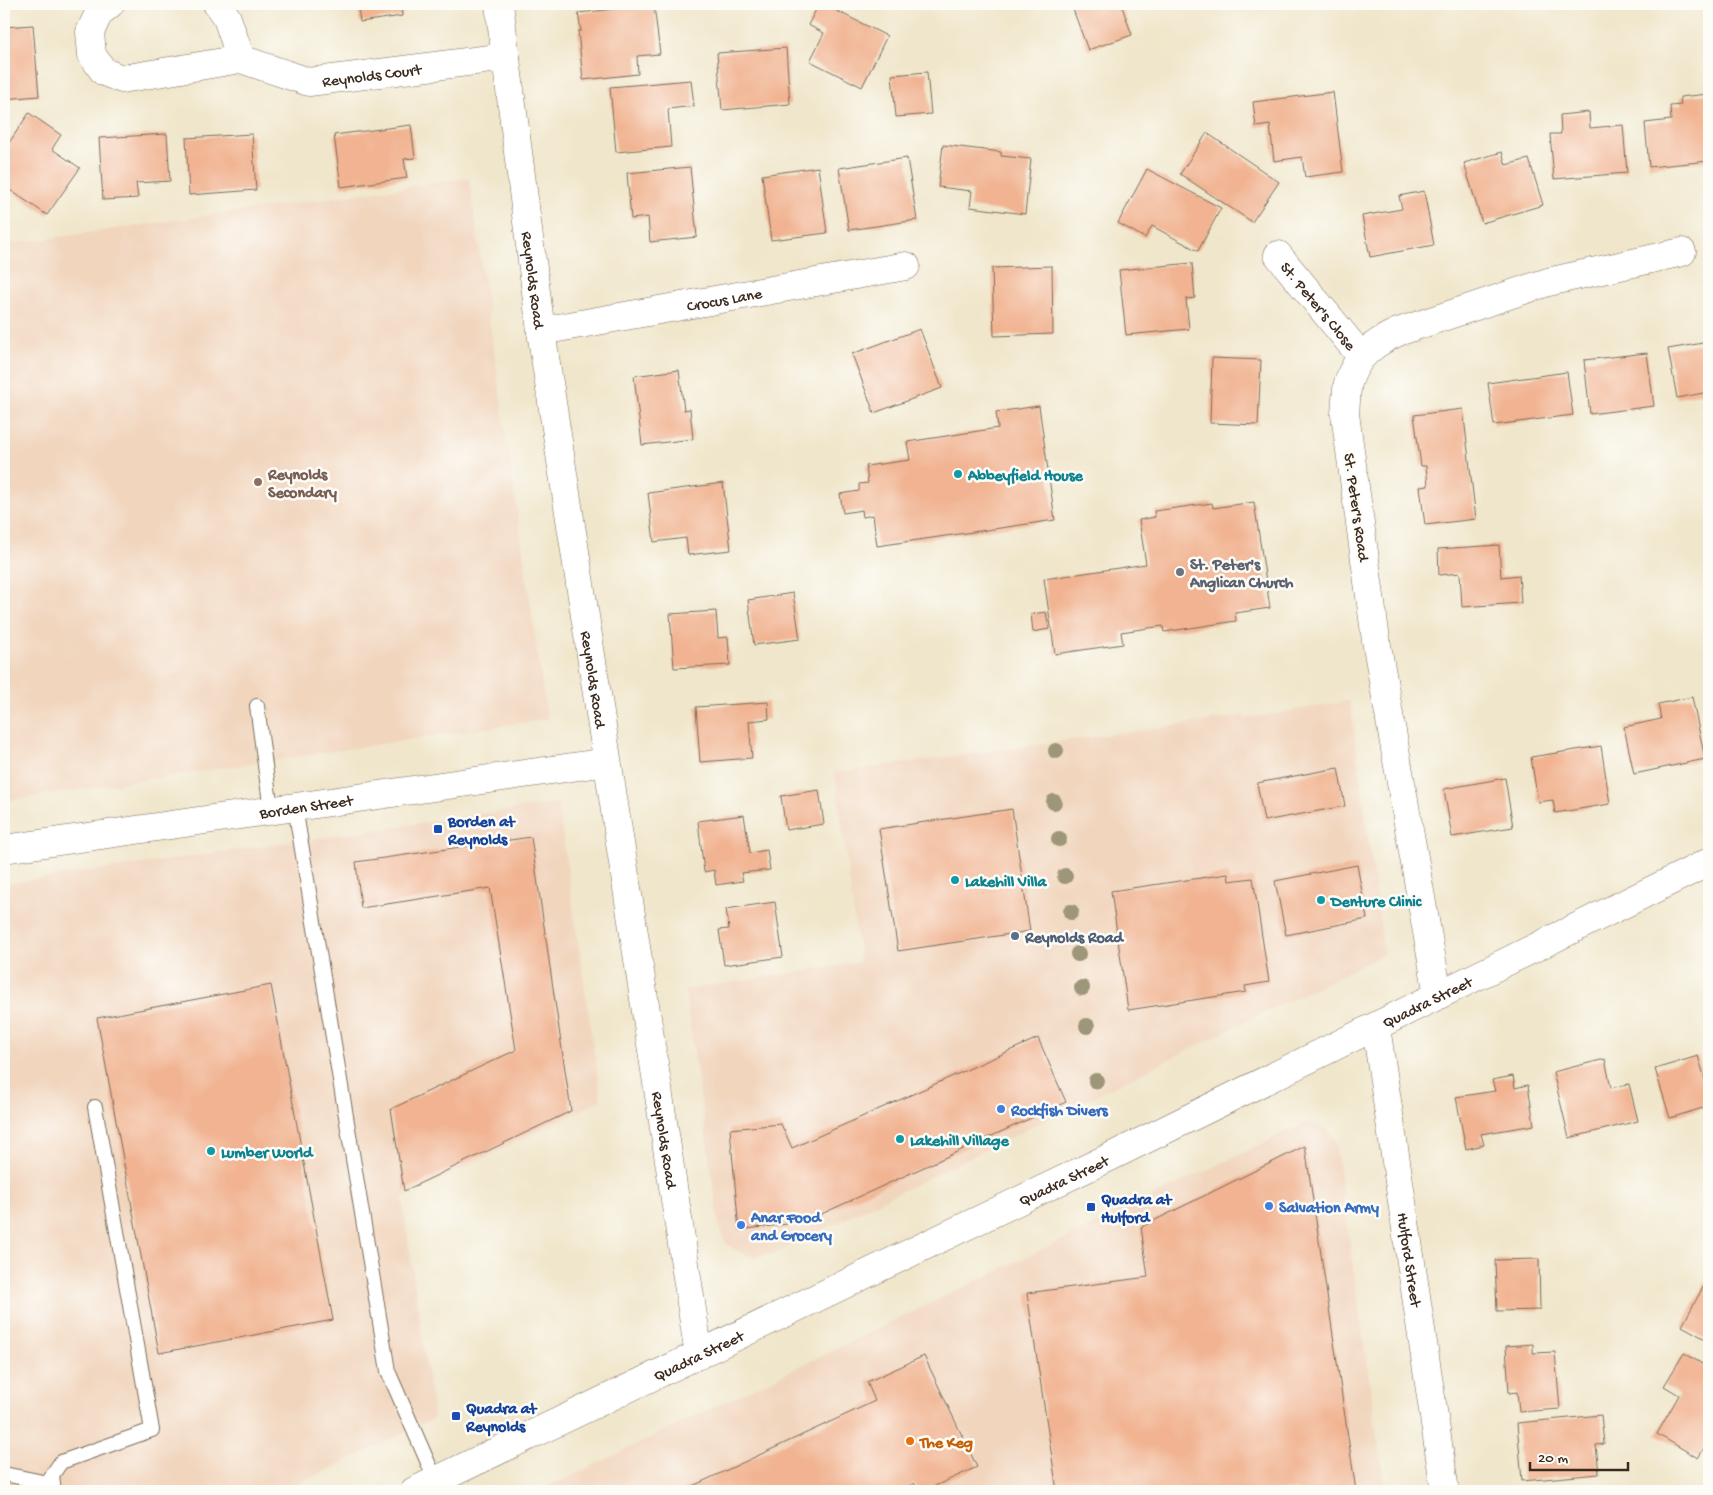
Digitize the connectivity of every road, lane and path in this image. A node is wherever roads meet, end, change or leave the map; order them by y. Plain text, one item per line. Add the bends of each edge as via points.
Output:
1 (110, 4) edge
2 (217, 4) edge
3 (499, 4) edge
4 (506, 57) junction
5 (240, 58) junction
6 (1682, 252) dead end
7 (1278, 255) dead end
8 (906, 266) dead end
9 (541, 331) junction
10 (1361, 356) junction
11 (257, 706) dead end
12 (607, 762) junction
13 (283, 808) junction
14 (4, 849) edge
15 (1709, 862) edge
16 (1438, 995) junction
17 (1376, 1027) junction
18 (95, 1107) dead end
19 (699, 1355) junction
20 (4, 1474) edge
21 (425, 1486) edge
22 (54, 1487) edge
23 (1445, 1491) edge

1 - 5 street, Reynolds Court via 99,13 90,32 92,55 104,72 122,79
2 - 5 street via 227,18
3 - 4 street, Reynolds Road
4 - 5 street, Reynolds Court via 309,82
4 - 9 street, Reynolds Road
6 - 10 street, St. Peter's Road via 1548,282 1398,332 1380,340
7 - 10 street, St. Peter's Close
8 - 9 street, Crocus Lane
9 - 12 street, Reynolds Road
10 - 16 street, St. Peter's Road via 1348,382 1345,414 1378,648
11 - 13 lane
12 - 13 street, Borden Street
12 - 19 street, Reynolds Road
13 - 14 street, Borden Street
13 - 21 lane via 388,1371
15 - 16 street, Quadra Street
16 - 17 street, Quadra Street
17 - 19 street, Quadra Street
17 - 23 street, Hulford Street
18 - 22 lane via 152,1430 61,1462 52,1475
19 - 21 street, Quadra Street
20 - 22 lane

